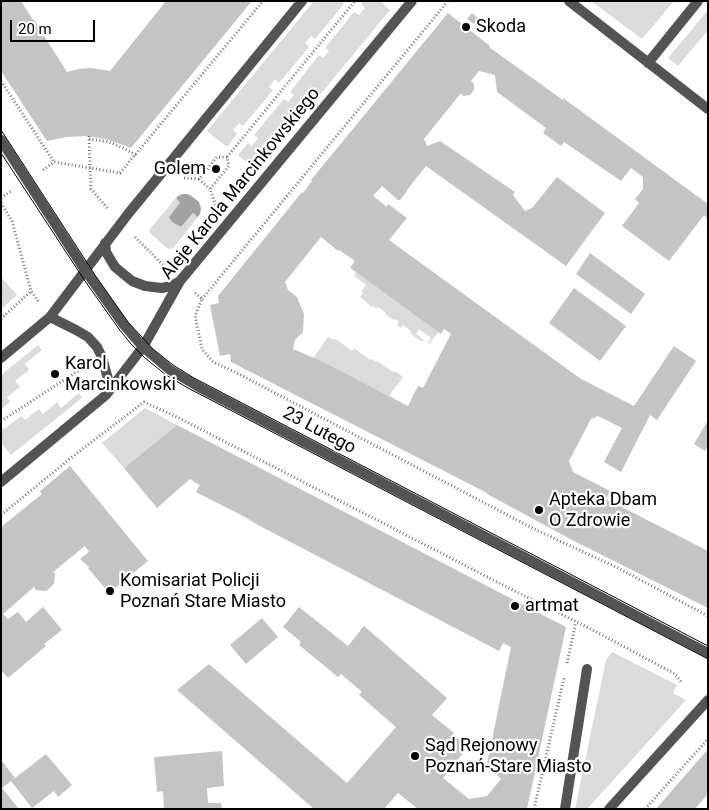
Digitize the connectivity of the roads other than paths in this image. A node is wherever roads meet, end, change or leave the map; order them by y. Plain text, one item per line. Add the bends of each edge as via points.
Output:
1 (302, 1) edge
2 (412, 1) edge
3 (569, 1) edge
4 (698, 1) edge
5 (648, 63) junction
6 (708, 109) edge
7 (1, 140) edge
8 (105, 243) junction
9 (85, 270) junction
10 (180, 281) junction
11 (50, 317) junction
12 (143, 347) junction
13 (1, 358) edge
14 (106, 395) junction
15 (1, 482) edge
16 (708, 653) edge
17 (587, 669) dead end
18 (708, 700) edge
19 (565, 809) edge
20 (609, 809) edge

1 - 8 street
2 - 10 street, Aleje Karola Marcinkowskiego
3 - 5 street
4 - 5 street
5 - 6 street
7 - 9 street, 23 Lutego
8 - 9 street
8 - 10 street via 106,252 115,267 132,281 162,288
9 - 11 street
9 - 12 street, 23 Lutego
10 - 12 street, Aleje Karola Marcinkowskiego
11 - 13 street
11 - 14 street via 88,337 97,347 108,379
12 - 14 street, Aleje Karola Marcinkowskiego
12 - 16 street, 23 Lutego via 170,370 199,387
14 - 15 street, Aleje Karola Marcinkowskiego
17 - 19 street
18 - 20 street

